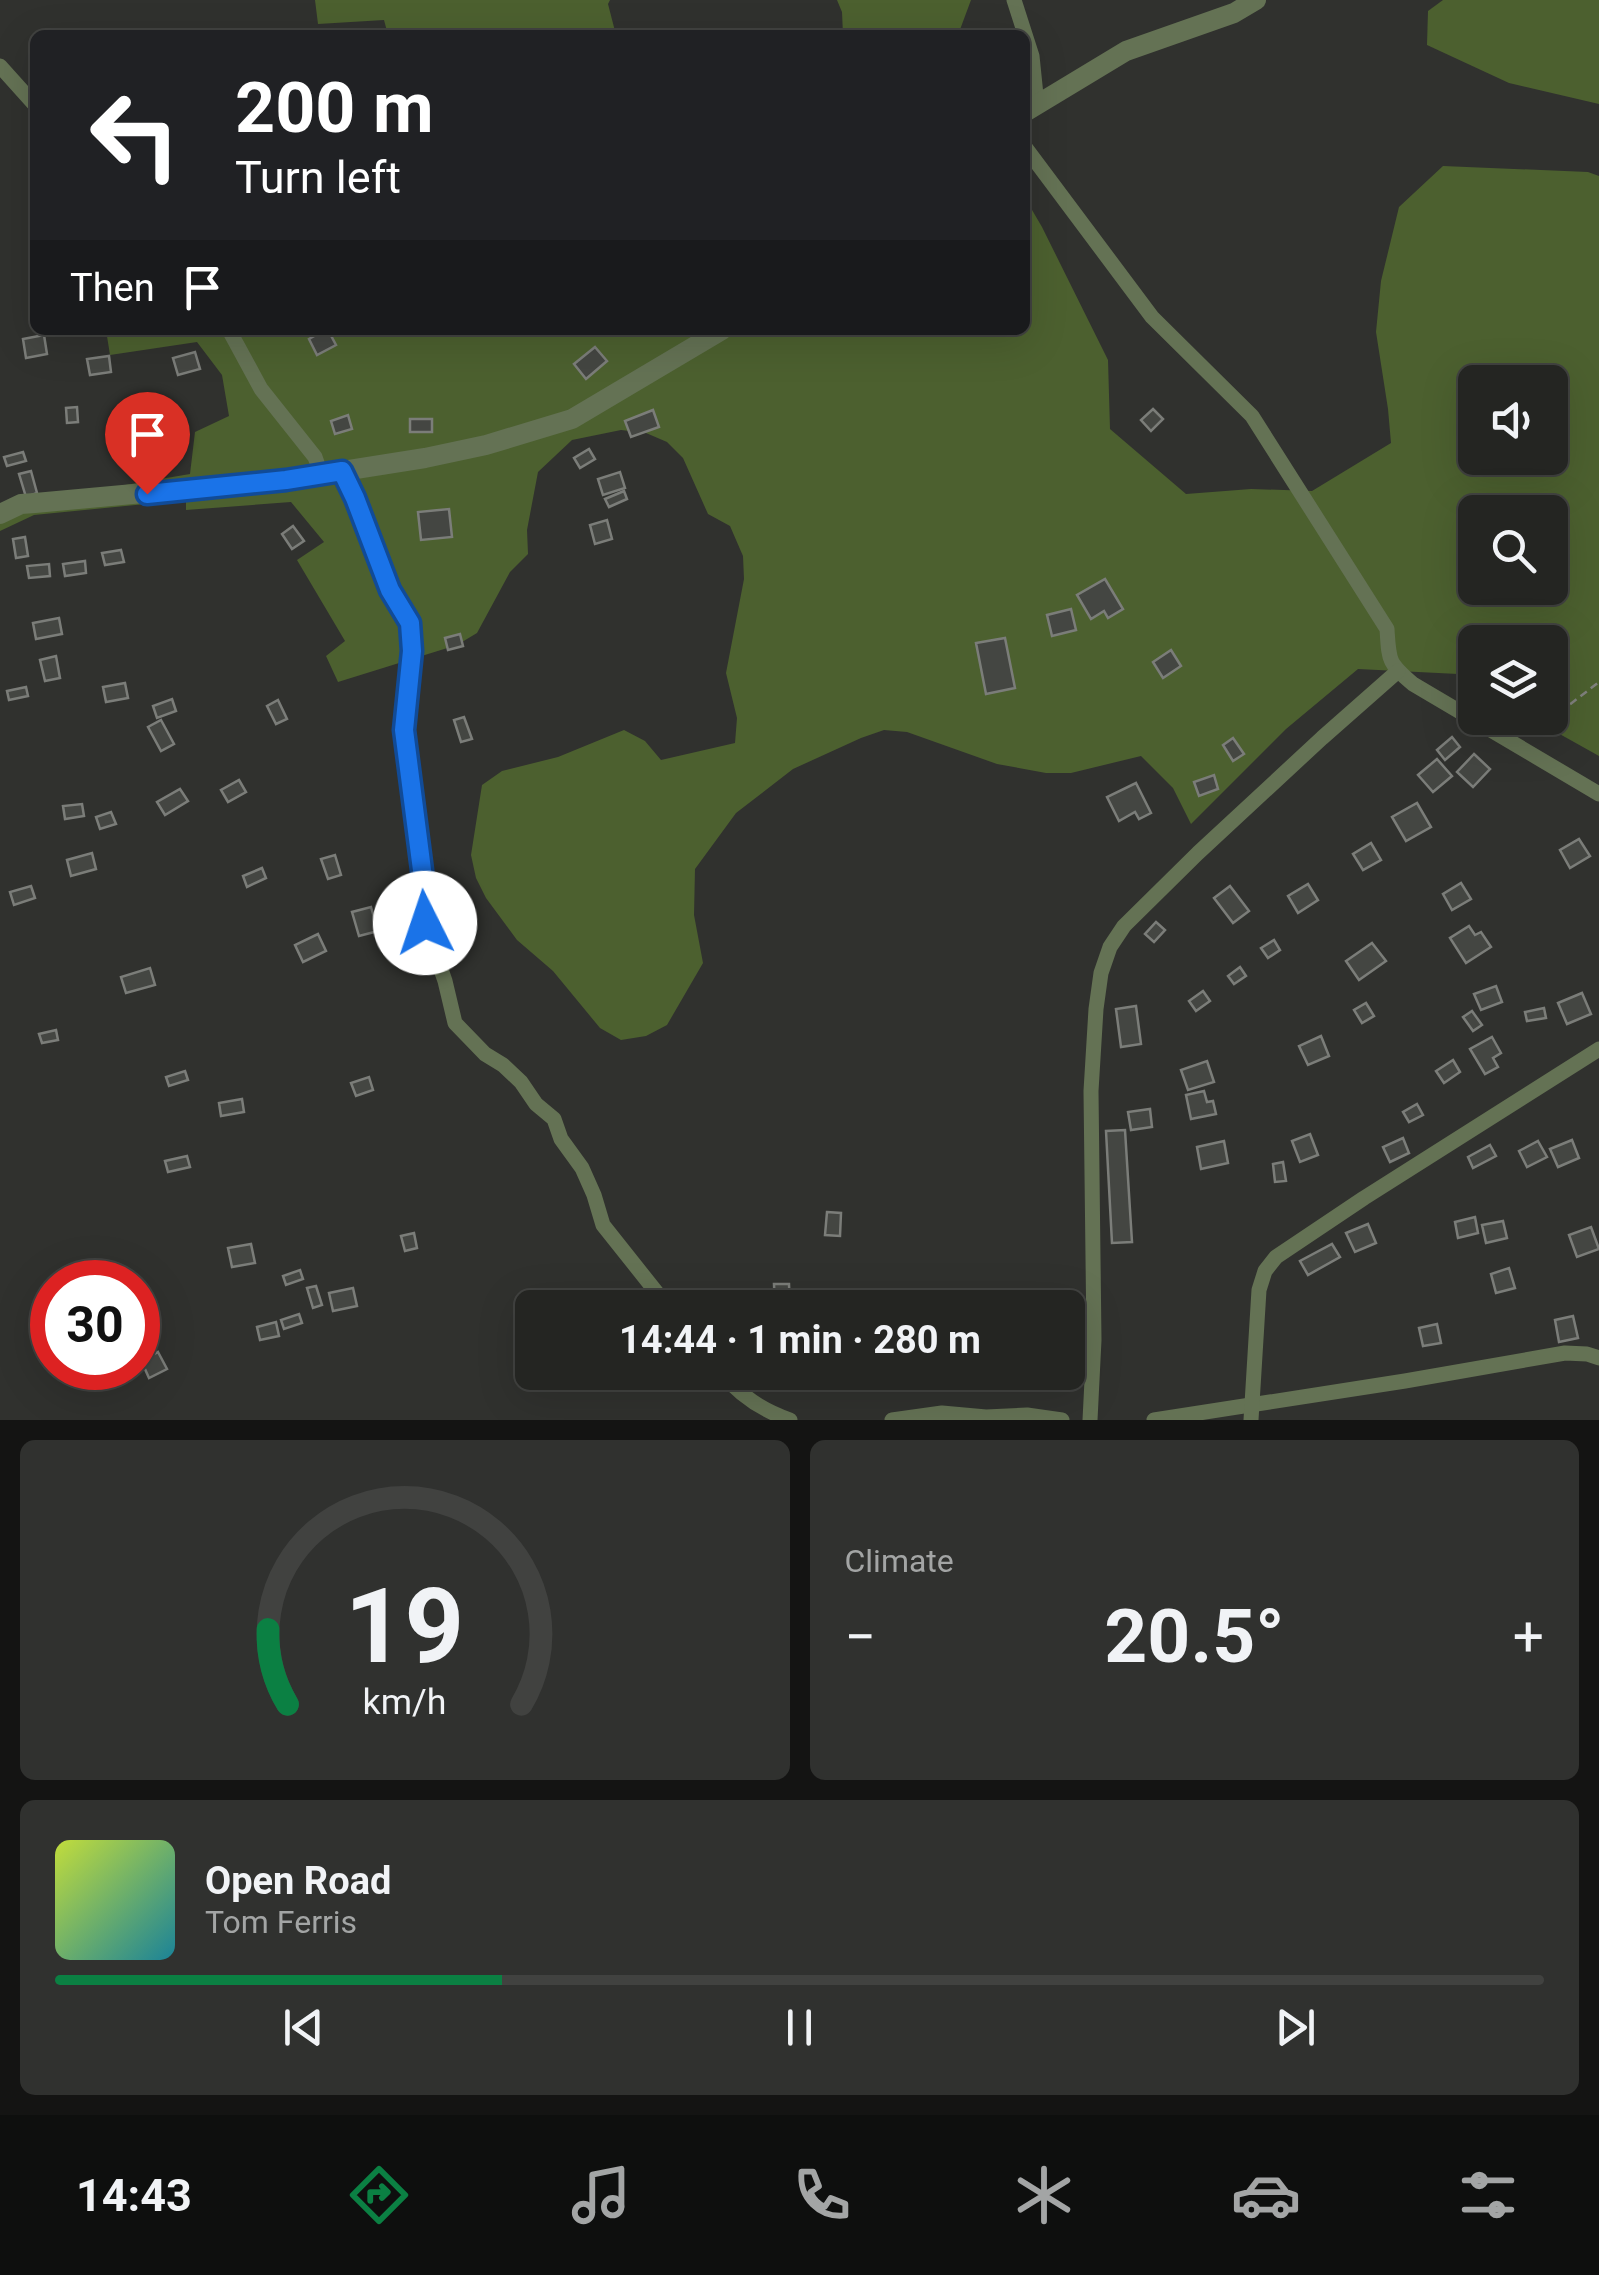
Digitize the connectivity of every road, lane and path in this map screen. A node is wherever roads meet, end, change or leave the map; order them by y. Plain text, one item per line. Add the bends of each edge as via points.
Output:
1 (1014, 0) edge
2 (1256, 0) edge
3 (1024, 30) edge
4 (1030, 50) edge
5 (0, 66) edge
6 (30, 100) edge
7 (1031, 109) edge
8 (1030, 154) edge
9 (232, 335) edge
10 (714, 335) edge
11 (332, 473) junction
12 (0, 514) edge
13 (1398, 671) junction
14 (1599, 682) edge
15 (1516, 745) junction
16 (1599, 794) edge
17 (1599, 1048) edge
18 (655, 1290) edge
19 (1598, 1360) edge
20 (737, 1390) edge
21 (1252, 1412) edge
22 (790, 1420) edge
23 (892, 1420) edge
24 (1062, 1420) edge
25 (1090, 1420) edge
26 (1154, 1420) edge

1 - 3 street
2 - 7 street via 1126,52
4 - 7 street
5 - 6 street
8 - 13 street via 1152,317 1252,416 1388,629 1389,659
9 - 11 street via 261,389
10 - 11 street via 562,422 486,445
11 - 12 street via 21,504
11 - 18 street via 355,498 390,590 410,623 404,730 425,923 456,1023 554,1119 582,1168 603,1226
13 - 15 street
13 - 25 street via 1198,853 1110,947 1096,1009 1092,1091
14 - 15 path
15 - 16 street
17 - 21 street via 1276,1257 1259,1290
19 - 21 street via 1565,1352
20 - 22 street
21 - 26 street
23 - 24 street via 942,1413

